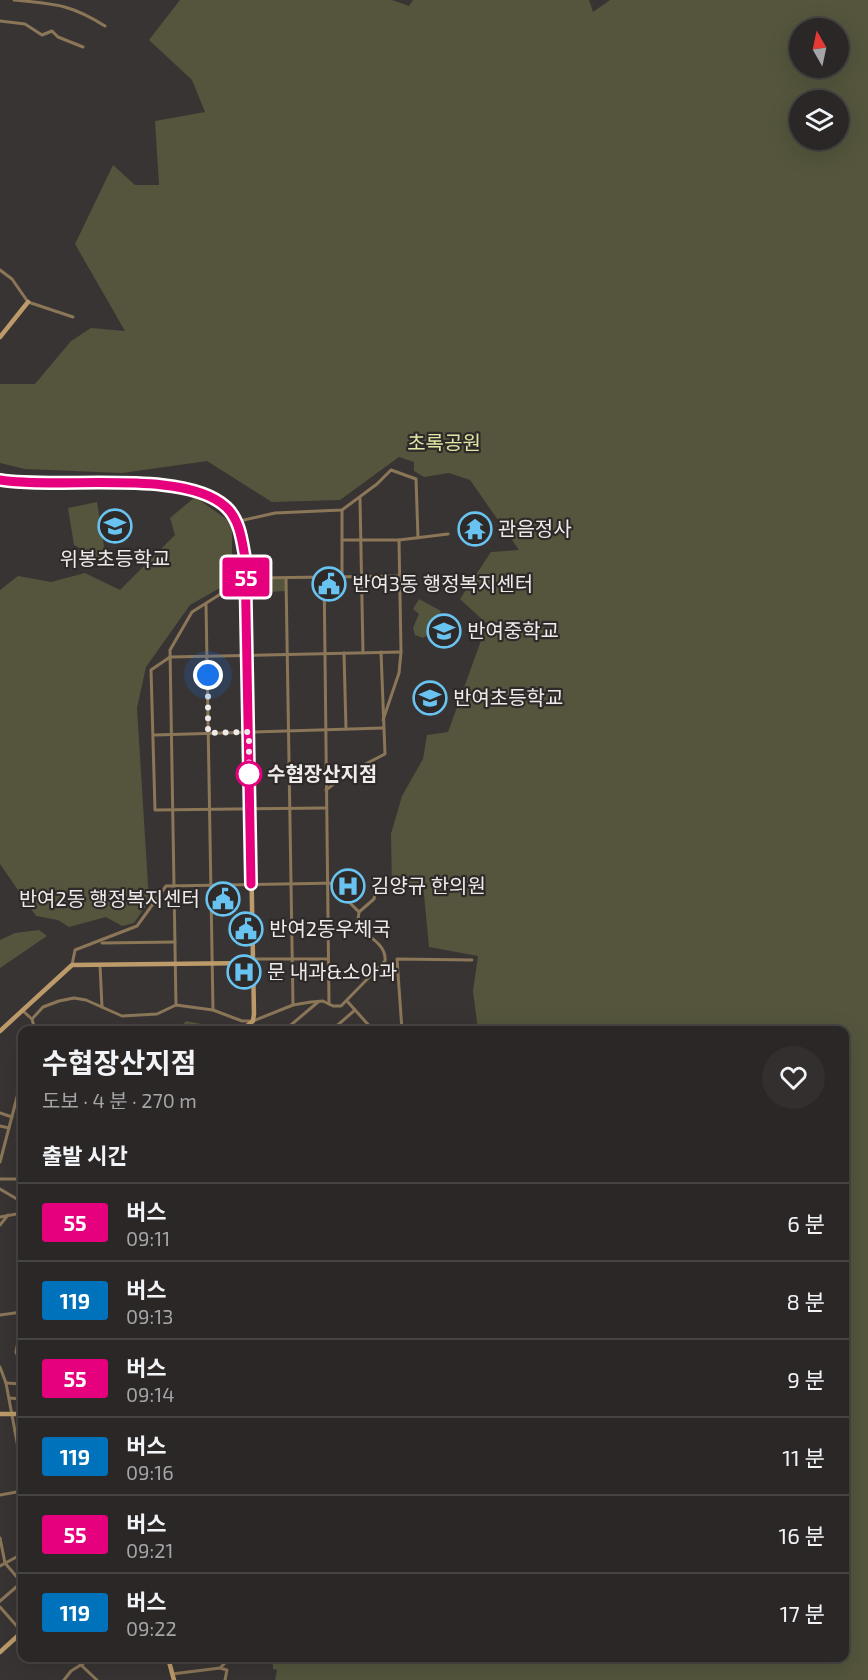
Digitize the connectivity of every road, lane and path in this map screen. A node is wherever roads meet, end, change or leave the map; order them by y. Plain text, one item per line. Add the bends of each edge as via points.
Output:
1 (14, 0) edge
2 (0, 21) edge
3 (105, 26) dead end
4 (83, 46) dead end
5 (0, 270) edge
6 (28, 302) junction
7 (73, 317) dead end
8 (0, 337) edge
9 (0, 480) edge
10 (360, 498) junction
11 (342, 510) junction
12 (236, 522) junction
13 (447, 534) dead end
14 (417, 538) junction
15 (342, 540) junction
16 (362, 540) junction
17 (399, 540) junction
18 (324, 569) dead end
19 (400, 576) junction
20 (324, 577) junction
21 (342, 577) junction
22 (362, 577) junction
23 (246, 578) junction
24 (286, 578) junction
25 (206, 604) junction
26 (381, 652) junction
27 (401, 652) junction
28 (326, 653) junction
29 (344, 653) junction
30 (363, 653) junction
31 (288, 654) junction
32 (247, 655) junction
33 (207, 656) junction
34 (170, 657) junction
35 (383, 720) junction
36 (383, 728) junction
37 (346, 729) junction
38 (327, 730) junction
39 (289, 731) junction
40 (249, 732) junction
41 (208, 733) junction
42 (172, 734) junction
43 (154, 735) junction
44 (326, 790) junction
45 (289, 808) junction
46 (327, 808) junction
47 (210, 809) junction
48 (250, 809) junction
49 (173, 810) junction
50 (378, 878) dead end
51 (290, 883) junction
52 (327, 883) junction
53 (251, 884) junction
54 (175, 885) junction
55 (211, 885) junction
56 (359, 912) junction
57 (175, 942) junction
58 (98, 943) junction
59 (292, 959) junction
60 (328, 959) junction
61 (472, 960) dead end
62 (253, 961) junction
63 (176, 964) junction
64 (212, 964) junction
65 (72, 965) junction
66 (100, 965) junction
67 (319, 1001) junction
68 (347, 1001) junction
69 (329, 1004) junction
70 (176, 1005) junction
71 (293, 1005) junction
72 (102, 1008) junction
73 (213, 1010) junction
74 (355, 1010) junction
75 (23, 1011) junction
76 (32, 1018) junction
77 (253, 1021) junction
78 (292, 1025) edge
79 (34, 1026) edge
80 (247, 1026) edge
81 (337, 1026) edge
82 (369, 1026) edge
83 (402, 1026) edge
84 (0, 1031) edge
85 (18, 1094) edge
86 (0, 1113) edge
87 (12, 1117) junction
88 (0, 1126) edge
89 (9, 1128) junction
90 (0, 1162) edge
91 (0, 1179) edge
92 (18, 1179) edge
93 (0, 1189) edge
94 (18, 1200) edge
95 (18, 1214) edge
96 (8, 1215) junction
97 (0, 1217) edge
98 (0, 1225) edge
99 (18, 1313) edge
100 (0, 1315) edge
101 (18, 1342) edge
102 (18, 1357) edge
103 (0, 1367) edge
104 (6, 1383) junction
105 (18, 1384) edge
106 (9, 1398) junction
107 (18, 1399) edge
108 (0, 1414) edge
109 (12, 1414) junction
110 (18, 1414) edge
111 (15, 1431) joint
112 (18, 1440) edge
113 (18, 1492) edge
114 (0, 1495) edge
115 (0, 1538) edge
116 (18, 1556) edge
117 (5, 1563) junction
118 (0, 1566) edge
119 (18, 1578) edge
120 (18, 1585) edge
121 (0, 1601) edge
122 (0, 1607) edge
123 (18, 1627) edge
124 (18, 1636) edge
125 (0, 1652) edge
126 (87, 1662) edge
127 (169, 1662) edge
128 (226, 1662) edge
129 (82, 1666) junction
130 (220, 1668) junction
131 (173, 1677) edge
132 (64, 1680) edge
133 (97, 1680) edge
134 (225, 1680) edge

1 - 3 street via 80,10
2 - 4 street via 25,24 42,35 52,31
5 - 6 street via 12,279
6 - 7 street
6 - 8 main road
9 - 12 main road via 182,486 228,508
10 - 11 street
10 - 14 street via 391,470 416,479
10 - 16 street
11 - 12 street via 275,513
11 - 15 street
12 - 23 main road
13 - 14 street
14 - 17 street
15 - 16 street
15 - 21 street
16 - 17 street
16 - 22 street
17 - 19 street
18 - 20 street
19 - 22 street
19 - 27 street
20 - 21 street
20 - 24 street
20 - 28 street
21 - 22 street
22 - 30 street
23 - 24 street
23 - 25 street
23 - 32 main road
24 - 31 street
25 - 33 street
25 - 34 street via 192,612 170,650
26 - 27 street
26 - 30 street
26 - 35 street
27 - 35 street via 399,673
28 - 29 street
28 - 31 street
28 - 38 street
29 - 30 street
29 - 37 street
31 - 32 street
31 - 39 street
32 - 33 street
32 - 40 main road
33 - 34 street
33 - 41 street
34 - 42 street
34 - 43 street via 151,670
35 - 36 street
36 - 37 street
36 - 44 street via 385,754 348,773
37 - 38 street
38 - 39 street
38 - 44 street
39 - 40 street
39 - 45 street
40 - 41 street
40 - 48 main road
41 - 42 street
41 - 47 street
42 - 43 street
42 - 49 street
43 - 49 street via 155,810
44 - 46 street
45 - 46 street
45 - 48 street
45 - 51 street
46 - 52 street
47 - 48 street
47 - 49 street
47 - 55 street
48 - 53 main road
49 - 54 street
50 - 56 street via 374,899
51 - 52 street
51 - 53 street
51 - 59 street
52 - 56 street via 339,883 347,900
52 - 60 street
53 - 55 street
53 - 62 main road
54 - 55 street
54 - 57 street
54 - 58 street via 166,886 137,926
55 - 64 street
56 - 68 street via 357,927 386,955 385,961
57 - 58 street
57 - 63 street
58 - 65 street via 75,950
59 - 60 street
59 - 62 street
59 - 71 street
60 - 69 street
61 - 83 street via 397,959
62 - 64 main road
62 - 77 main road
63 - 64 main road
63 - 66 main road
63 - 70 street
64 - 73 street
65 - 66 main road
65 - 75 main road
66 - 72 street
67 - 69 street
67 - 71 street
67 - 78 street
68 - 69 street via 341,1006
68 - 74 street
70 - 72 street via 157,1014 140,1016 122,1016
70 - 73 street
71 - 77 street
72 - 76 street via 82,999 65,999 43,1007
73 - 77 street
74 - 81 street
74 - 82 street
75 - 76 street
75 - 84 main road
76 - 79 street
77 - 80 main road
85 - 87 street
86 - 87 street
87 - 89 street
88 - 89 street
89 - 90 street
91 - 92 street
93 - 94 street
95 - 96 street
96 - 97 street
96 - 98 street
99 - 100 street
101 - 102 street
103 - 104 street
104 - 105 street
104 - 106 street
106 - 107 street
106 - 109 street
108 - 109 main road
109 - 110 main road
109 - 111 street
111 - 112 street
113 - 114 street
115 - 117 street
116 - 117 street
117 - 118 street
117 - 119 street
120 - 121 street
122 - 123 street
124 - 125 main road
126 - 129 street
127 - 131 main road
128 - 130 street
129 - 132 street
129 - 133 street
130 - 131 street
130 - 134 street via 227,1670

